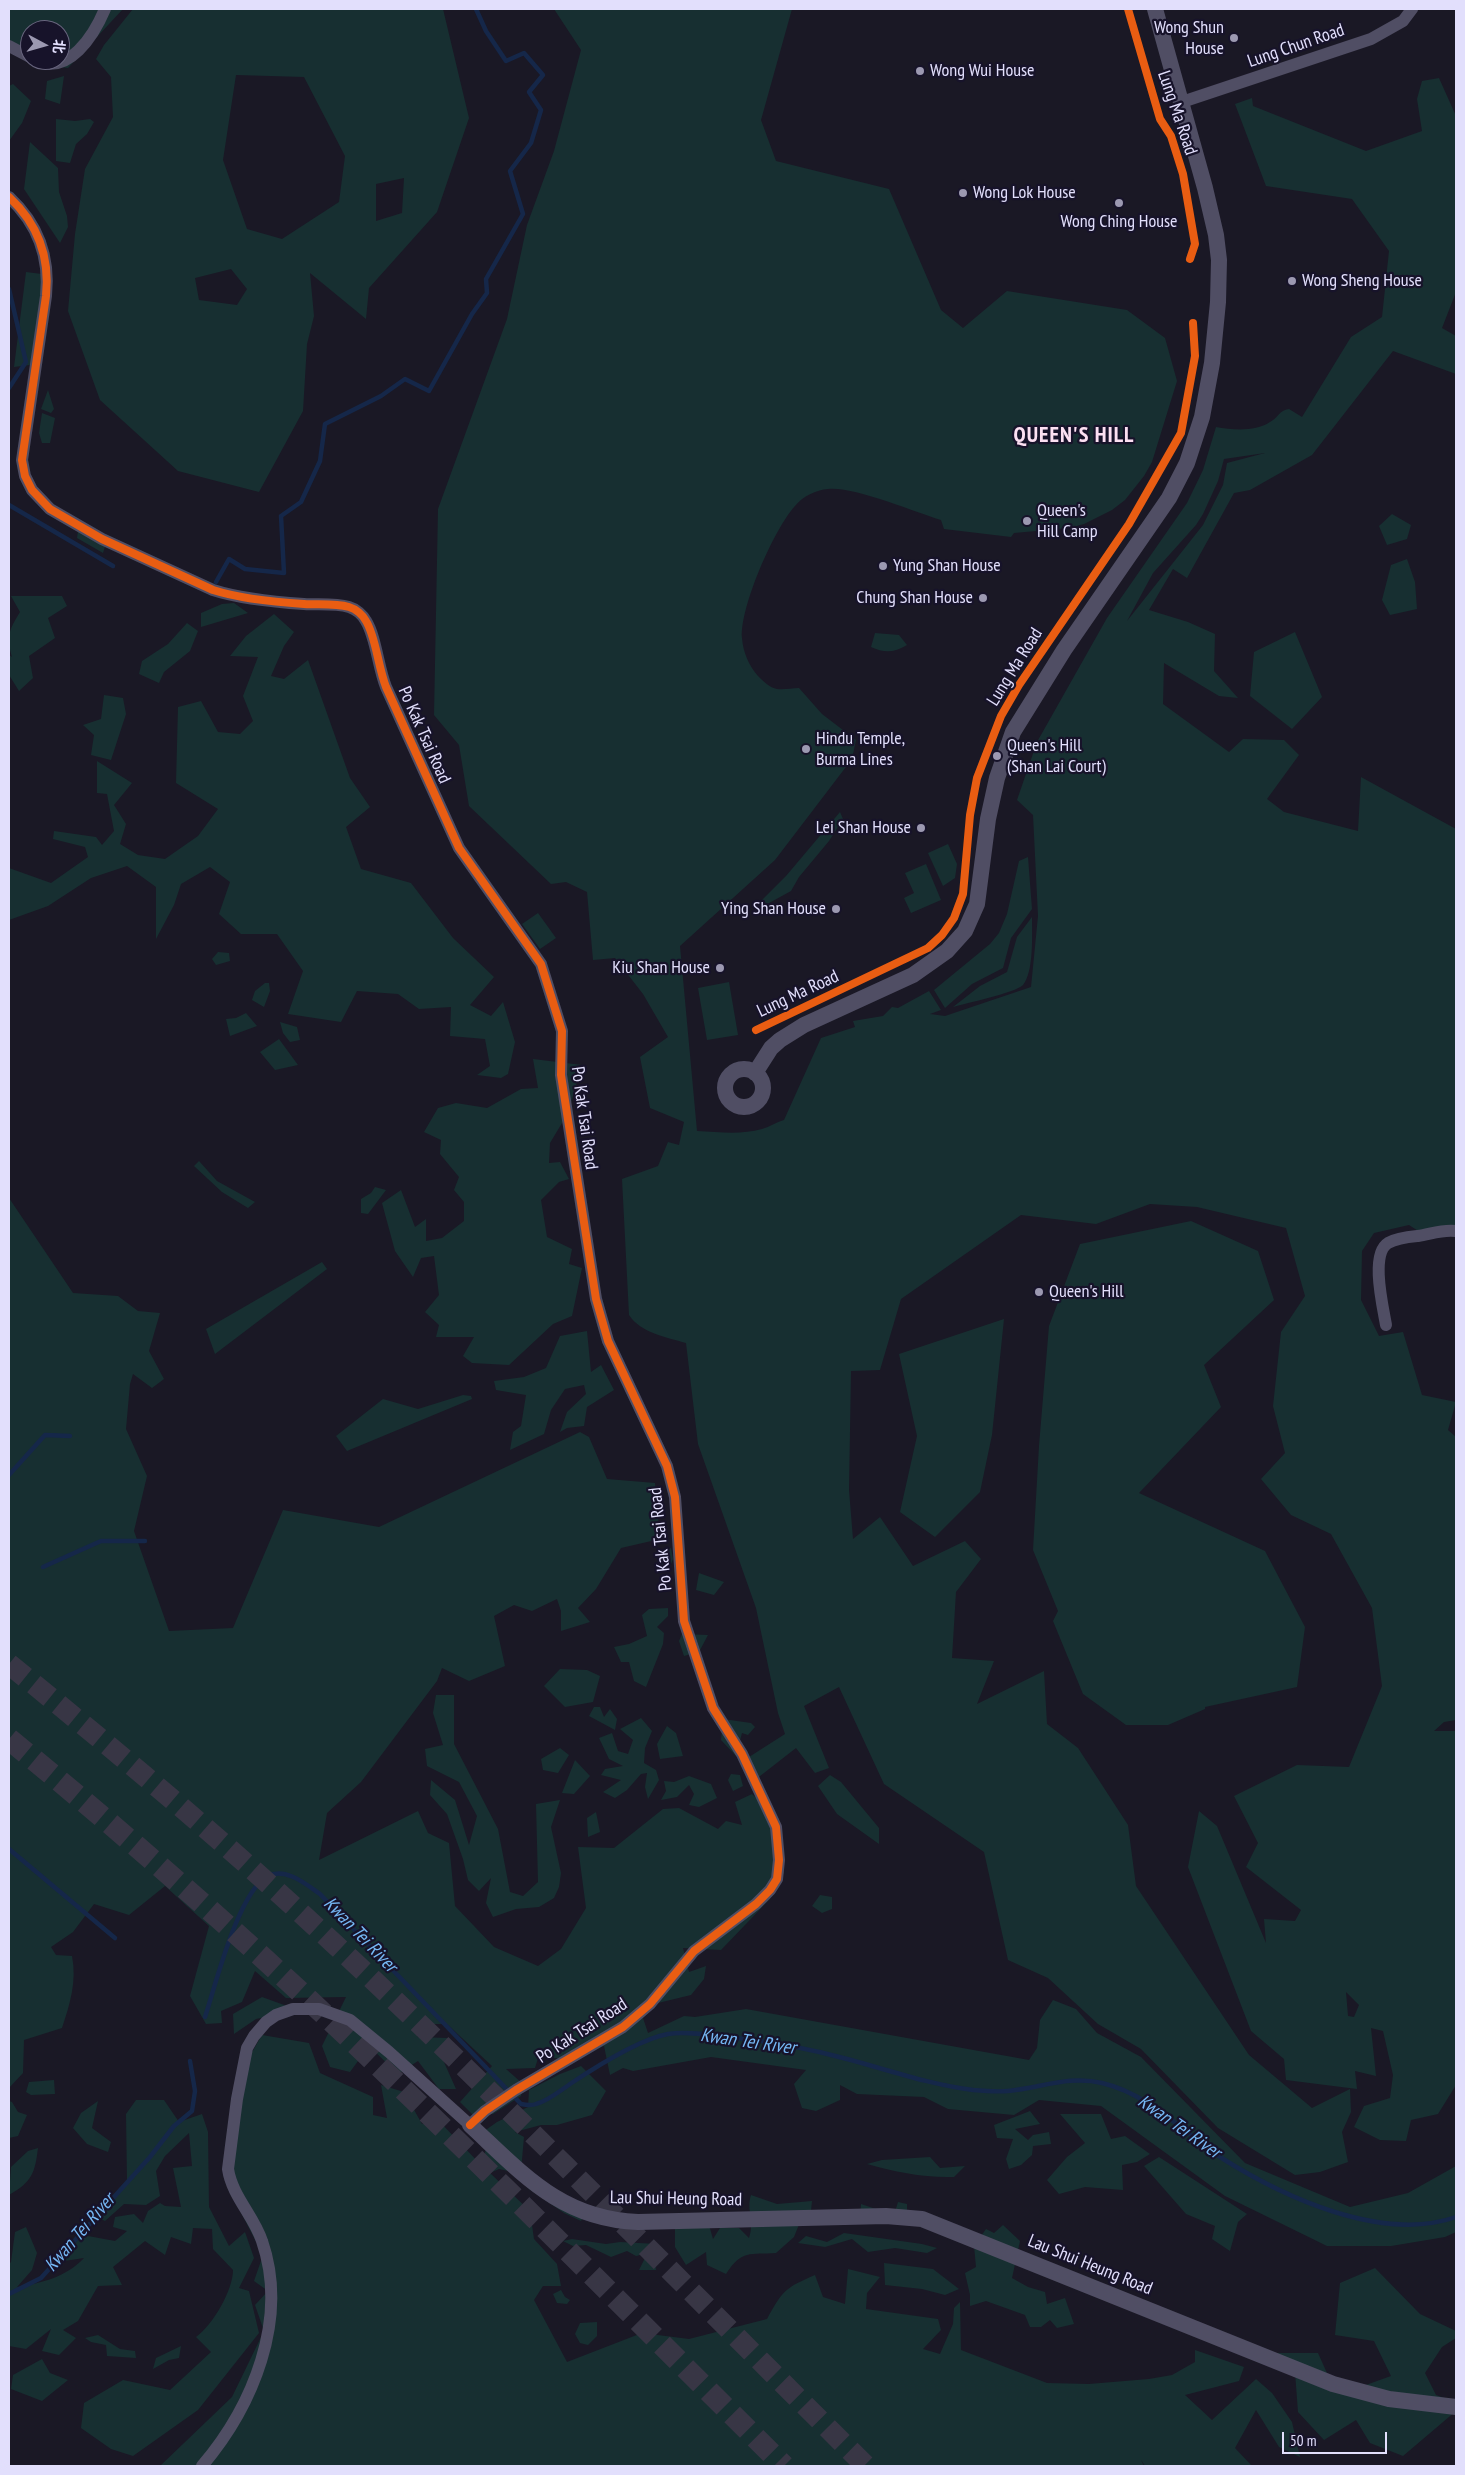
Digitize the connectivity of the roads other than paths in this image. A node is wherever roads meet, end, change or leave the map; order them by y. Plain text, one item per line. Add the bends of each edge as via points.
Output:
1 (105, 9) edge
2 (1155, 9) edge
3 (1412, 9) edge
4 (70, 56) edge
5 (1182, 102) junction
6 (9, 197) edge
7 (755, 1073) dead end
8 (1456, 1231) edge
9 (1386, 1325) dead end
10 (470, 2125) junction
11 (1456, 2407) edge
12 (202, 2466) edge

1 - 4 street via 93,33
2 - 5 street, Lung Ma Road
3 - 5 street, Lung Chun Road via 1403,21 1371,39
5 - 7 street, Lung Ma Road via 1216,235 1218,260 1212,363 1202,417 1187,463 1169,498 1064,650 1013,732 997,778 988,820 977,904 965,931 947,951 913,976 804,1025 780,1040
6 - 10 street, Po Kak Tsai Road via 34,229 46,262 46,296 22,460 32,490 50,509 89,532 213,590 293,603 341,605 360,613 369,627 386,687 459,848 540,964 564,1038 561,1075 596,1300 608,1342 667,1466 675,1497 684,1621 713,1708 742,1754 776,1827 777,1879 756,1904 694,1951 650,2004 623,2027 511,2093
8 - 9 street via 1409,1236 1382,1248 1378,1268
10 - 11 street, Lau Shui Heung Road via 552,2195 588,2215 638,2222 886,2216 922,2219 1333,2384 1394,2400
10 - 12 street, Lau Shui Heung Road via 376,2040 340,2015 312,2008 293,2009 276,2015 258,2031 243,2061 228,2169 232,2185 253,2220 265,2250 270,2275 271,2314 263,2352 250,2389 223,2439

